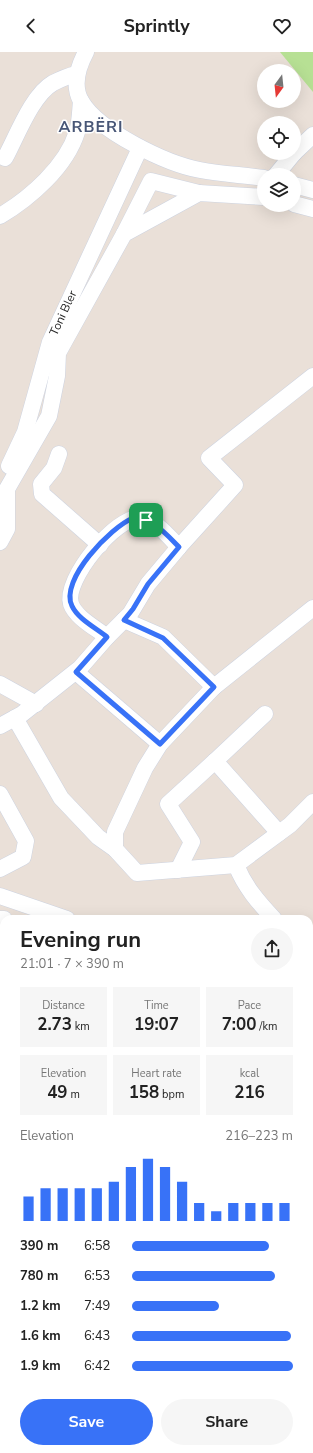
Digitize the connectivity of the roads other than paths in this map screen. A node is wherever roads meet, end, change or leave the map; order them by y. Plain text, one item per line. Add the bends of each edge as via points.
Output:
1 (86, 52) edge
2 (76, 74) junction
3 (81, 101) junction
4 (313, 135) edge
5 (301, 146) edge
6 (140, 148) junction
7 (5, 158) dead end
8 (288, 160) edge
9 (282, 168) edge
10 (257, 177) edge
11 (301, 187) edge
12 (313, 190) edge
13 (199, 193) junction
14 (257, 197) edge
15 (301, 206) edge
16 (313, 209) edge
17 (0, 216) edge
18 (124, 234) junction
19 (313, 376) edge
20 (59, 454) dead end
21 (0, 484) edge
22 (0, 542) edge
23 (100, 545) junction
24 (179, 547) junction
25 (313, 608) edge
26 (124, 620) junction
27 (107, 637) junction
28 (76, 672) junction
29 (0, 684) edge
30 (214, 687) junction
31 (36, 704) junction
32 (265, 714) dead end
33 (15, 718) junction
34 (0, 726) edge
35 (160, 744) junction
36 (215, 761) junction
37 (0, 794) edge
38 (313, 802) edge
39 (280, 833) junction
40 (115, 849) junction
41 (236, 865) junction
42 (0, 868) edge
43 (178, 870) junction
44 (0, 896) edge
45 (55, 915) edge
46 (270, 915) edge

1 - 2 street
2 - 3 street
2 - 7 street via 52,83 43,91
3 - 6 street via 91,114
3 - 17 street via 74,137 50,176 36,191
4 - 5 street
6 - 10 street via 153,155 200,170
6 - 21 street, Toni Bler via 50,342 25,432
8 - 9 street
11 - 12 street
13 - 14 street
13 - 18 street
13 - 18 street via 151,181
15 - 16 street
18 - 22 street via 58,352 57,376 49,416 7,488 7,529
19 - 24 street via 209,458 235,485
20 - 23 street via 54,468 41,484 42,494
23 - 24 street via 121,524 133,518 140,518 160,528
23 - 27 street via 78,572 69,593 75,611
24 - 26 street via 148,584
25 - 30 street
26 - 27 street
26 - 30 street via 163,638
27 - 28 street
28 - 31 street
28 - 35 street
29 - 31 street
30 - 35 street
31 - 33 street
32 - 36 street
33 - 34 street
33 - 40 street via 61,798 98,836
35 - 40 street via 145,768 115,832
36 - 39 street
36 - 43 street via 168,804 192,842
37 - 42 street via 26,841 23,857
38 - 39 street
39 - 41 street
40 - 43 street via 137,873
41 - 43 street
41 - 46 street via 251,895
44 - 45 street

